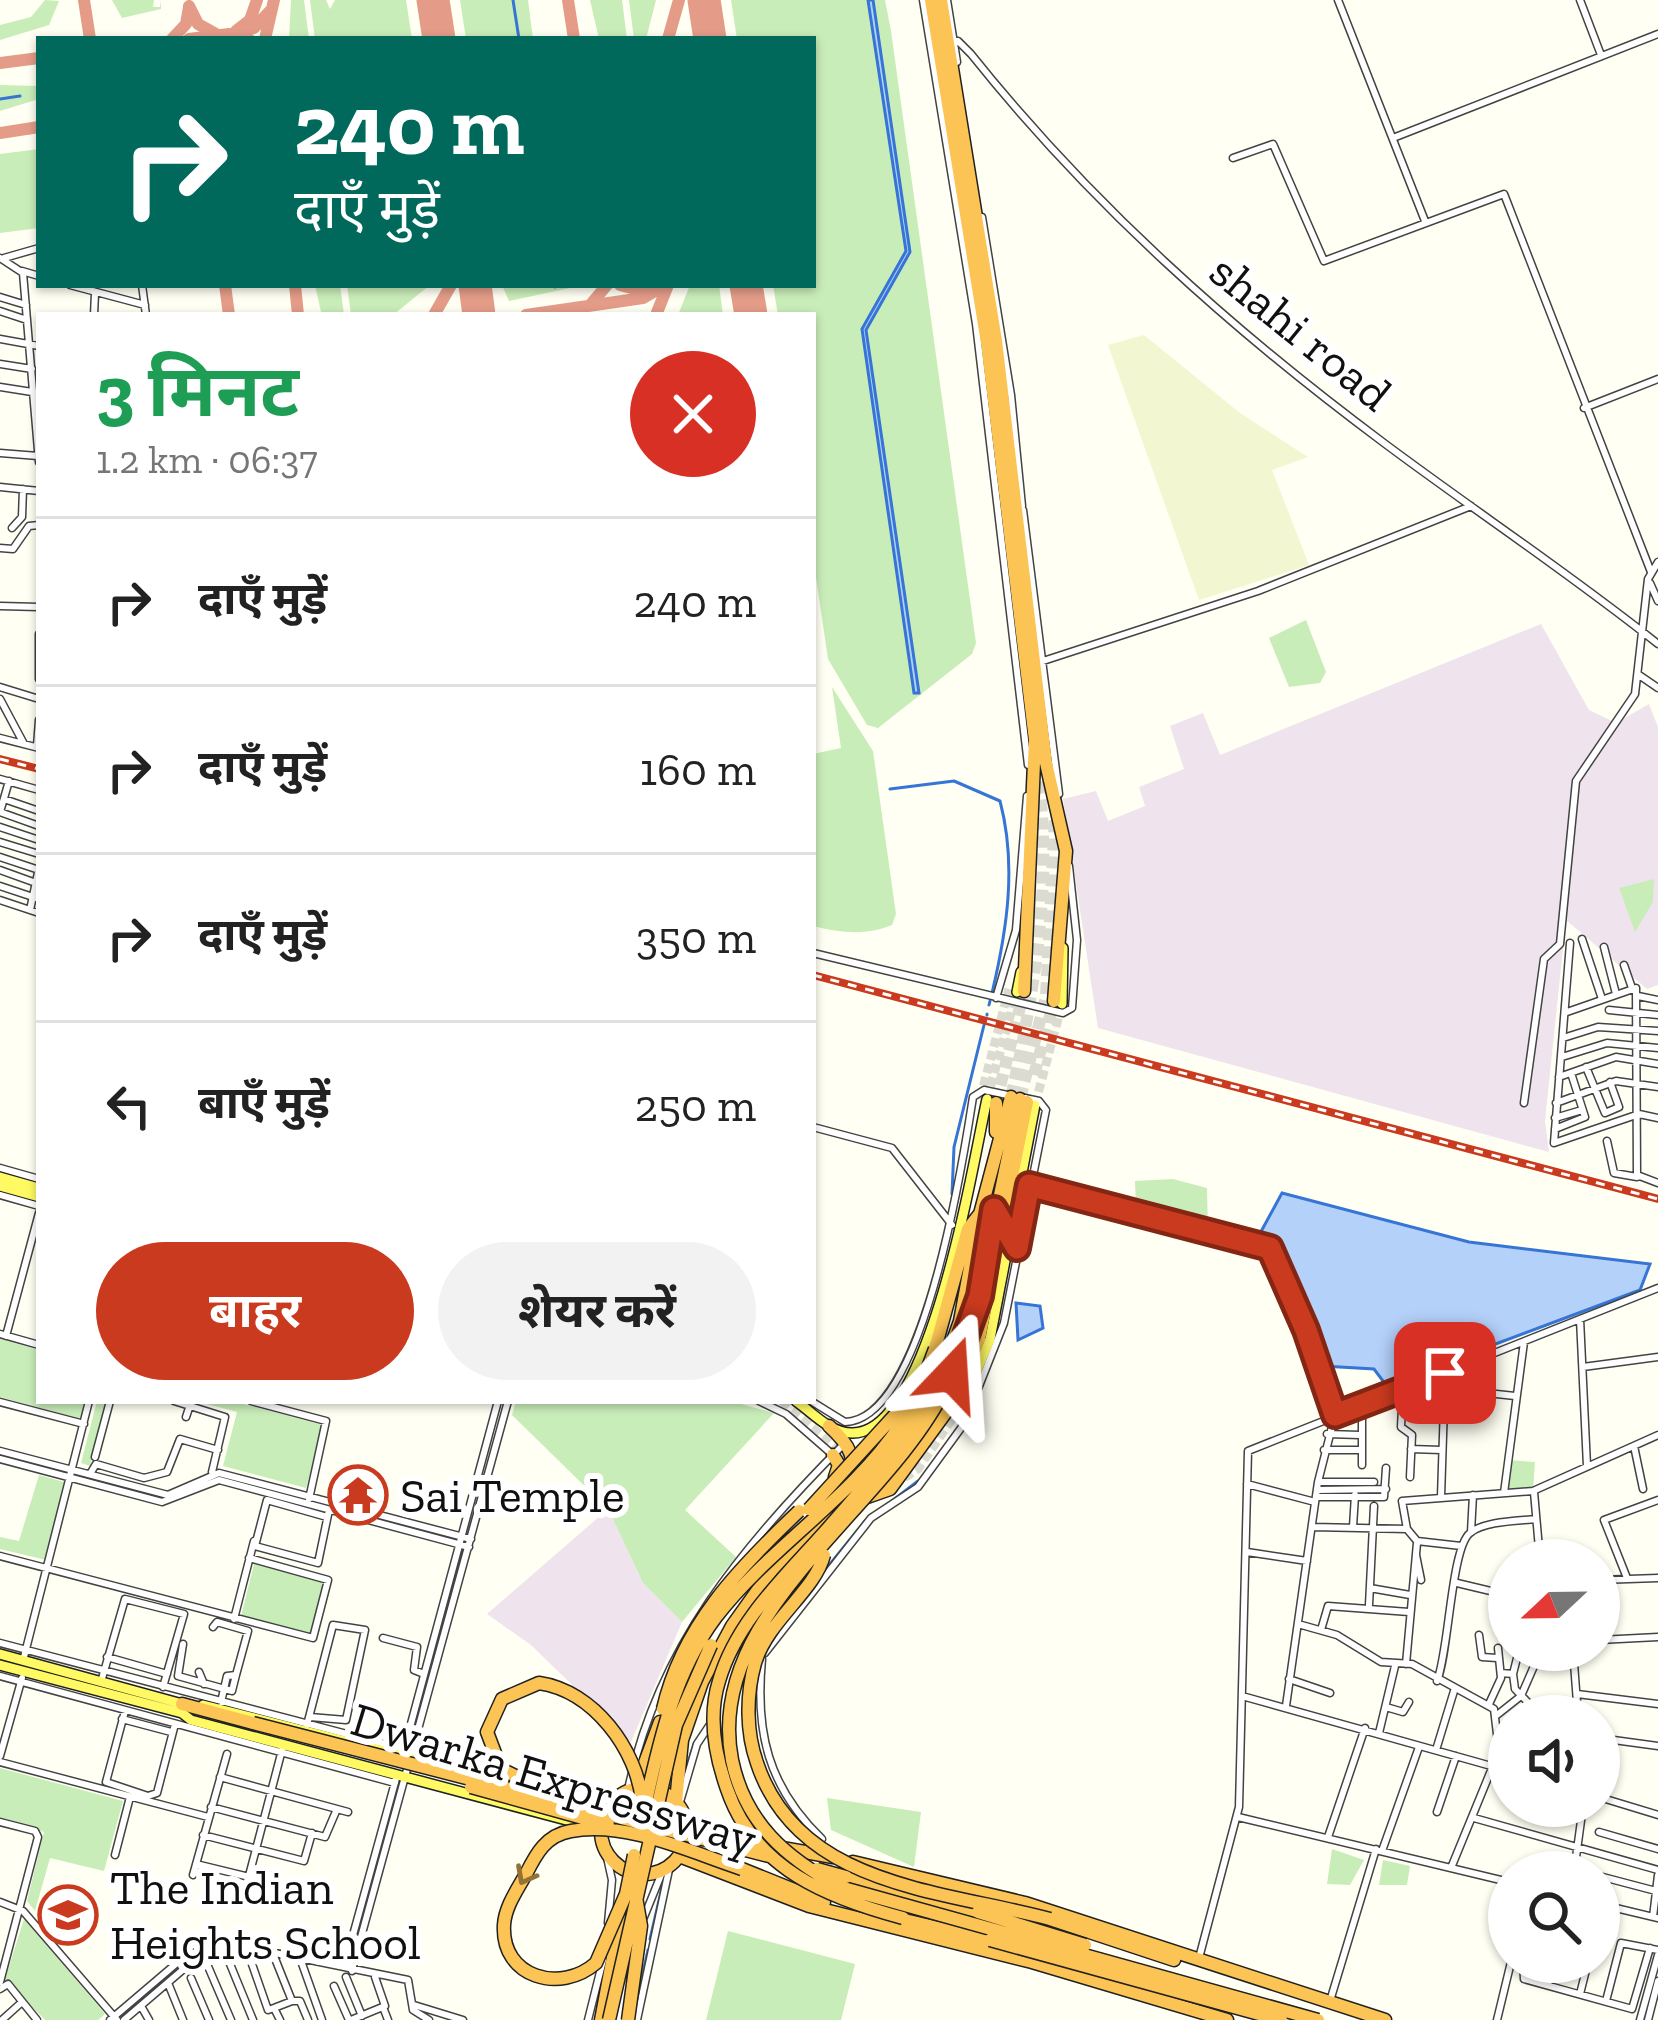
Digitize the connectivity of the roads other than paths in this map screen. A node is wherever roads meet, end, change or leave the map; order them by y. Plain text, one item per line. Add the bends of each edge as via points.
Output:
1 (927, 0) edge
2 (944, 0) edge
3 (1337, 0) edge
4 (1580, 0) edge
5 (1658, 34) edge
6 (946, 40) junction
7 (1601, 55) junction
8 (1393, 139) junction
9 (1233, 158) dead end
10 (1425, 220) junction
11 (36, 249) edge
12 (0, 258) edge
13 (22, 271) junction
14 (36, 275) edge
15 (80, 288) edge
16 (95, 293) junction
17 (0, 297) edge
18 (26, 305) junction
19 (146, 310) edge
20 (0, 311) edge
21 (94, 312) edge
22 (27, 320) junction
23 (0, 339) edge
24 (34, 346) edge
25 (0, 364) edge
26 (34, 374) edge
27 (1658, 380) edge
28 (0, 387) edge
29 (33, 392) junction
30 (1584, 408) junction
31 (36, 411) edge
32 (0, 453) edge
33 (36, 459) edge
34 (0, 487) edge
35 (23, 489) junction
36 (36, 490) edge
37 (1471, 506) junction
38 (36, 525) edge
39 (11, 528) dead end
40 (0, 548) edge
41 (1658, 562) edge
42 (1649, 576) junction
43 (1658, 601) edge
44 (2, 603) edge
45 (36, 607) edge
46 (1642, 632) junction
47 (1658, 644) edge
48 (1038, 662) junction
49 (1640, 675) junction
50 (0, 688) edge
51 (1658, 688) edge
52 (36, 698) edge
53 (0, 699) edge
54 (0, 738) edge
55 (24, 744) junction
56 (36, 747) edge
57 (4, 780) edge
58 (36, 789) edge
59 (4, 799) junction
60 (36, 810) edge
61 (0, 813) edge
62 (36, 825) edge
63 (0, 827) edge
64 (36, 839) edge
65 (0, 842) edge
66 (1066, 851) junction
67 (36, 853) edge
68 (0, 857) edge
69 (36, 868) edge
70 (0, 870) edge
71 (36, 884) edge
72 (0, 886) edge
73 (36, 898) edge
74 (0, 900) edge
75 (34, 912) edge
76 (1582, 940) dead end
77 (1570, 943) dead end
78 (1604, 947) dead end
79 (816, 954) edge
80 (1624, 965) dead end
81 (1632, 988) junction
82 (1016, 991) tunnel mouth
83 (1616, 994) junction
84 (1638, 996) junction
85 (996, 998) junction
86 (1602, 999) junction
87 (1658, 1000) edge
88 (1058, 1003) tunnel mouth
89 (1609, 1010) dead end
90 (1565, 1012) junction
91 (1640, 1012) junction
92 (1658, 1016) edge
93 (1639, 1028) junction
94 (1658, 1031) edge
95 (1563, 1038) junction
96 (1639, 1045) junction
97 (1658, 1048) edge
98 (1561, 1058) junction
99 (1640, 1061) junction
100 (1658, 1064) edge
101 (1586, 1067) junction
102 (1571, 1073) junction
103 (1559, 1077) junction
104 (1610, 1082) junction
105 (1639, 1083) junction
106 (1658, 1087) edge
107 (1594, 1089) junction
108 (1578, 1096) junction
109 (1008, 1101) junction
110 (1524, 1103) dead end
111 (1556, 1103) junction
112 (1582, 1110) junction
113 (1639, 1114) junction
114 (1555, 1118) junction
115 (1658, 1118) edge
116 (816, 1128) edge
117 (1555, 1129) junction
118 (1607, 1141) dead end
119 (1006, 1161) junction
120 (0, 1168) edge
121 (1638, 1177) junction
122 (1658, 1183) edge
123 (1029, 1185) junction
124 (0, 1186) edge
125 (36, 1186) edge
126 (36, 1188) edge
127 (36, 1207) edge
128 (958, 1214) junction
129 (36, 1220) edge
130 (996, 1220) junction
131 (952, 1225) junction
132 (1017, 1248) junction
133 (1658, 1288) edge
134 (1580, 1319) junction
135 (3, 1335) edge
136 (1524, 1342) junction
137 (36, 1344) edge
138 (1658, 1357) edge
139 (1583, 1367) junction
140 (1445, 1373) junction
141 (937, 1379) junction
142 (1403, 1389) junction
143 (1487, 1393) dead end
144 (1515, 1396) junction
145 (965, 1400) tunnel mouth
146 (0, 1402) edge
147 (88, 1404) edge
148 (109, 1404) edge
149 (186, 1404) edge
150 (262, 1404) edge
151 (497, 1404) edge
152 (507, 1404) edge
153 (765, 1404) edge
154 (800, 1404) edge
155 (816, 1404) edge
156 (1362, 1404) junction
157 (190, 1405) junction
158 (1335, 1415) junction
159 (186, 1417) dead end
160 (84, 1424) junction
161 (829, 1426) joint
162 (1328, 1434) junction
163 (1360, 1435) junction
164 (1658, 1436) edge
165 (850, 1438) junction
166 (1634, 1446) junction
167 (1412, 1449) junction
168 (218, 1450) junction
169 (1324, 1450) junction
170 (1361, 1450) junction
171 (1441, 1450) junction
172 (0, 1455) edge
173 (833, 1455) junction
174 (94, 1457) dead end
175 (1362, 1466) dead end
176 (1587, 1466) junction
177 (1386, 1468) dead end
178 (212, 1473) junction
179 (72, 1474) junction
180 (89, 1475) junction
181 (1410, 1477) dead end
182 (844, 1481) junction
183 (1374, 1482) dead end
184 (1247, 1484) junction
185 (1643, 1489) dead end
186 (1356, 1490) junction
187 (1533, 1491) junction
188 (266, 1492) junction
189 (1504, 1492) junction
190 (1317, 1493) junction
191 (1473, 1495) junction
192 (1441, 1497) junction
193 (1658, 1500) edge
194 (309, 1501) junction
195 (1374, 1506) dead end
196 (833, 1509) junction
197 (328, 1514) junction
198 (1536, 1519) junction
199 (1312, 1527) junction
200 (1353, 1527) junction
201 (1374, 1528) junction
202 (1407, 1529) junction
203 (1471, 1532) junction
204 (1538, 1539) edge
205 (460, 1540) junction
206 (1417, 1541) junction
207 (470, 1543) junction
208 (1461, 1546) junction
209 (825, 1548) junction
210 (1247, 1552) junction
211 (1416, 1555) junction
212 (0, 1556) edge
213 (249, 1558) junction
214 (1307, 1561) junction
215 (47, 1569) junction
216 (772, 1570) junction
217 (1620, 1578) edge
218 (1627, 1578) junction
219 (1658, 1578) edge
220 (1421, 1580) dead end
221 (1457, 1582) junction
222 (1370, 1588) junction
223 (1488, 1590) edge
224 (1410, 1595) junction
225 (1369, 1605) junction
226 (1409, 1612) junction
227 (228, 1620) junction
228 (1298, 1624) junction
229 (1321, 1630) junction
230 (1479, 1634) dead end
231 (1658, 1637) edge
232 (383, 1638) dead end
233 (1620, 1639) edge
234 (0, 1643) edge
235 (182, 1644) dead end
236 (0, 1654) edge
237 (107, 1657) junction
238 (1488, 1657) edge
239 (762, 1659) junction
240 (1406, 1664) junction
241 (0, 1665) edge
242 (24, 1666) junction
243 (1395, 1666) junction
244 (1514, 1671) edge
245 (1575, 1671) edge
246 (199, 1672) dead end
247 (1502, 1673) joint
248 (167, 1674) junction
249 (424, 1674) junction
250 (1513, 1674) junction
251 (0, 1676) edge
252 (102, 1676) junction
253 (1289, 1679) junction
254 (1437, 1681) junction
255 (204, 1684) junction
256 (163, 1687) junction
257 (224, 1689) junction
258 (1454, 1691) junction
259 (1330, 1693) dead end
260 (1577, 1694) joint
261 (1493, 1695) edge
262 (1521, 1695) edge
263 (1242, 1696) junction
264 (220, 1702) junction
265 (1409, 1702) dead end
266 (1488, 1703) edge
267 (1658, 1704) edge
268 (1286, 1706) junction
269 (1386, 1707) junction
270 (124, 1715) junction
271 (178, 1718) junction
272 (308, 1721) junction
273 (251, 1726) junction
274 (1365, 1729) junction
275 (1379, 1733) junction
276 (1620, 1741) edge
277 (1419, 1745) junction
278 (1658, 1747) edge
279 (282, 1749) junction
280 (1436, 1750) junction
281 (657, 1751) junction
282 (227, 1754) dead end
283 (406, 1754) junction
284 (1456, 1756) junction
285 (0, 1759) edge
286 (1488, 1764) edge
287 (220, 1778) junction
288 (398, 1781) junction
289 (1488, 1782) edge
290 (632, 1789) junction
291 (271, 1791) junction
292 (130, 1797) junction
293 (677, 1803) junction
294 (1620, 1803) edge
295 (576, 1804) junction
296 (211, 1807) junction
297 (606, 1808) junction
298 (337, 1809) junction
299 (348, 1812) dead end
300 (1437, 1812) dead end
301 (643, 1815) junction
302 (1658, 1815) edge
303 (208, 1817) junction
304 (1238, 1817) junction
305 (1474, 1818) junction
306 (263, 1820) junction
307 (0, 1822) edge
308 (1582, 1827) edge
309 (600, 1829) junction
310 (687, 1831) junction
311 (1599, 1832) dead end
312 (312, 1833) junction
313 (634, 1834) junction
314 (203, 1835) junction
315 (1328, 1837) junction
316 (822, 1839) dead end
317 (256, 1848) junction
318 (1580, 1848) junction
319 (1658, 1849) edge
320 (1379, 1850) junction
321 (1579, 1851) edge
322 (606, 1853) junction
323 (115, 1855) dead end
324 (196, 1864) junction
325 (671, 1864) junction
326 (1450, 1868) junction
327 (1658, 1872) edge
328 (193, 1875) dead end
329 (249, 1877) junction
330 (1488, 1877) edge
331 (1620, 1882) edge
332 (282, 1885) dead end
333 (245, 1891) dead end
334 (1656, 1891) edge
335 (630, 1895) junction
336 (0, 1902) edge
337 (20, 1908) junction
338 (1620, 1909) edge
339 (903, 1918) junction
340 (1656, 1918) edge
341 (221, 1942) junction
342 (246, 1946) junction
343 (194, 1950) junction
344 (272, 1951) junction
345 (1655, 1951) edge
346 (300, 1958) junction
347 (1198, 1962) junction
348 (208, 1964) dead end
349 (1145, 1970) junction
350 (349, 1974) junction
351 (374, 1975) junction
352 (191, 1978) dead end
353 (1658, 1981) edge
354 (168, 1983) junction
355 (1506, 1983) edge
356 (1541, 1983) edge
357 (1583, 1983) edge
358 (0, 1985) edge
359 (1548, 1985) joint
360 (334, 1986) dead end
361 (1580, 1994) junction
362 (292, 2001) junction
363 (22, 2002) junction
364 (1606, 2002) junction
365 (1329, 2004) junction
366 (141, 2006) junction
367 (383, 2007) junction
368 (271, 2009) junction
369 (425, 2017) edge
370 (252, 2018) edge
371 (359, 2018) edge
372 (2, 2019) edge
373 (116, 2019) edge
374 (38, 2020) edge
375 (149, 2020) edge
376 (183, 2020) edge
377 (209, 2020) edge
378 (231, 2020) edge
379 (280, 2020) edge
380 (308, 2020) edge
381 (322, 2020) edge
382 (388, 2020) edge
383 (463, 2020) edge
384 (588, 2020) edge
385 (609, 2020) edge
386 (628, 2020) edge
387 (637, 2020) edge
388 (1227, 2020) edge
389 (1281, 2020) edge
390 (1318, 2020) edge
391 (1360, 2020) edge
392 (1385, 2020) edge
393 (1497, 2020) edge
394 (1644, 2020) edge

1 - 6 highway
1 - 85 street via 1028,748 1016,930
2 - 6 highway
3 - 8 street
4 - 7 street
5 - 7 street
6 - 37 street, shahi road via 1147,248
6 - 48 highway
6 - 82 highway via 1035,740
7 - 8 street
8 - 10 street
9 - 10 street via 1273,144 1321,260
10 - 30 street via 1504,194
11 - 12 street
12 - 13 street
13 - 14 street
13 - 18 street
15 - 16 street
16 - 19 street
16 - 21 street
17 - 18 street
18 - 22 street
20 - 22 street
22 - 24 street
23 - 24 street
24 - 26 street
25 - 26 street
26 - 29 street
27 - 30 street
28 - 29 street
29 - 31 street
30 - 42 street
32 - 33 street
34 - 35 street
35 - 36 street
35 - 39 street via 22,517
37 - 46 street, shahi road
37 - 48 street via 1258,591
38 - 40 street via 13,548
41 - 42 street
42 - 43 street
42 - 46 street
44 - 45 street
46 - 47 street, shahi road
46 - 49 street
48 - 66 highway via 1046,763
49 - 51 street
49 - 110 street via 1631,703 1576,782 1560,944 1544,958
50 - 52 street
53 - 55 street
54 - 55 street
55 - 56 street
57 - 58 street
57 - 59 street
59 - 60 street
59 - 61 street
61 - 62 street
63 - 64 street
65 - 67 street
66 - 85 street via 1077,940 1072,1008 1057,1014
66 - 88 highway
68 - 69 street
70 - 71 street
72 - 73 street
73 - 75 street
74 - 75 street
76 - 86 street
77 - 90 street
78 - 83 street
79 - 85 street
80 - 81 street
81 - 83 street
81 - 84 street
83 - 86 street
84 - 87 street
84 - 91 street
86 - 90 street
89 - 91 street
90 - 95 street
91 - 92 street
91 - 93 street
93 - 94 street
93 - 95 street via 1598,1027
93 - 96 street
95 - 98 street
96 - 97 street
96 - 98 street via 1601,1044
96 - 99 street
98 - 103 street
99 - 100 street
99 - 101 street via 1616,1057
99 - 105 street
101 - 102 street
101 - 107 street
102 - 103 street
102 - 108 street
103 - 111 street
104 - 105 street
104 - 107 street
104 - 107 street via 1616,1109 1603,1112
105 - 106 street
105 - 113 street
107 - 108 street
108 - 111 street
108 - 112 street
109 - 119 highway
109 - 119 highway
109 - 128 main road via 982,1123
109 - 130 main road
111 - 114 street
112 - 114 street
112 - 117 street via 1584,1118
113 - 115 street
113 - 117 street via 1557,1144
113 - 121 street
114 - 117 street
116 - 131 street via 892,1148
118 - 121 street via 1614,1173
119 - 130 highway
120 - 125 street
121 - 122 street
123 - 128 street via 1044,1104 976,1093
123 - 132 street
123 - 158 street via 1270,1248
124 - 126 main road
124 - 127 street
128 - 131 street
128 - 165 main road via 918,1364 885,1420
129 - 135 street
130 - 132 highway
130 - 141 highway, Dwarka Expressway via 980,1296
130 - 141 highway, bridge via 968,1229 935,1349
130 - 145 main road via 990,1339
130 - 196 highway via 980,1339 949,1408 890,1489
131 - 155 street via 928,1311 875,1412 845,1422
132 - 239 street via 1000,1339 964,1424 918,1486 860,1531
133 - 134 street
134 - 136 street
134 - 139 street
135 - 137 street
136 - 140 street
136 - 144 street
138 - 139 street
139 - 176 street
140 - 142 street
140 - 171 street
141 - 182 highway, bridge
141 - 209 highway, Dwarka Expressway, bridge via 908,1453
141 - 339 highway, Dwarka Expressway, bridge via 897,1447 744,1628 715,1702 722,1776 750,1835 778,1864 828,1894
142 - 156 street
142 - 167 street via 1401,1429 1411,1433
143 - 144 street
144 - 189 street
146 - 160 street
147 - 160 street
148 - 174 street
149 - 157 street
150 - 194 street via 326,1421
151 - 205 street
152 - 207 street
153 - 173 street
154 - 161 main road
156 - 158 street
156 - 163 street
157 - 159 street
157 - 168 street via 225,1417
158 - 162 street
158 - 184 street via 1254,1445 1246,1455
160 - 179 street
161 - 165 highway
162 - 163 street
162 - 169 street
163 - 170 street
164 - 166 street
165 - 173 street
165 - 182 highway via 854,1466
166 - 176 street
166 - 185 street
167 - 171 street
167 - 181 street
168 - 178 street
168 - 180 street via 180,1439 170,1471 144,1478 96,1464
169 - 170 street
169 - 190 street
170 - 175 street
171 - 192 street
172 - 179 street
173 - 182 highway
173 - 290 street via 688,1627 657,1690
176 - 187 street
177 - 186 street via 1384,1497
178 - 180 street via 168,1495
178 - 194 street
179 - 180 street
179 - 188 street via 162,1502 218,1480
179 - 215 street
182 - 196 highway
182 - 281 highway, bridge via 714,1620 682,1678
182 - 281 highway, bridge via 799,1511 738,1572 688,1639
182 - 290 highway, bridge via 728,1592 682,1666
183 - 186 street
184 - 190 street
184 - 210 street
186 - 190 street
186 - 190 street
186 - 200 street
187 - 189 street
187 - 198 street
188 - 194 street
188 - 213 street
189 - 191 street
190 - 199 street
191 - 192 street
191 - 203 street
192 - 202 street via 1403,1500
193 - 218 street via 1604,1520
194 - 197 street
194 - 205 street
195 - 201 street
196 - 216 highway
197 - 197 street via 318,1563 255,1546 267,1500
197 - 205 street
198 - 203 street
198 - 204 street
199 - 200 street
199 - 214 street
200 - 201 street
201 - 202 street
201 - 222 street
202 - 206 street
203 - 208 street
205 - 207 street
205 - 249 street
206 - 208 street
206 - 211 street
207 - 283 street
208 - 221 street
209 - 349 highway, Dwarka Expressway, bridge via 754,1633 728,1702 735,1773 761,1828 789,1857 840,1887
209 - 391 highway, bridge via 752,1673 750,1729 771,1796 796,1831 848,1867 1050,1919
210 - 214 street
210 - 263 street
211 - 220 street
211 - 224 street
212 - 215 street
213 - 227 street
213 - 227 street via 326,1579 312,1639
214 - 228 street
215 - 227 street
215 - 242 street
216 - 293 highway via 702,1682 676,1758
216 - 335 highway, bridge via 711,1645 676,1725
217 - 218 street
218 - 219 street
221 - 223 street
221 - 254 street
222 - 224 street
222 - 225 street
224 - 226 street
225 - 226 street
225 - 229 street via 1326,1607
226 - 240 street
227 - 257 street via 248,1631
228 - 229 street
228 - 253 street
229 - 243 street
230 - 238 street via 1481,1657
231 - 233 street
232 - 249 street via 417,1648 414,1670
234 - 242 street
235 - 255 street via 178,1676
236 - 242 main road
237 - 248 street
237 - 248 street via 123,1600 182,1612
237 - 252 street
239 - 293 street via 701,1737
239 - 316 street via 761,1727 771,1772
240 - 243 street
240 - 254 street
241 - 242 main road
242 - 251 street
242 - 252 main road
242 - 270 street
242 - 271 main road
242 - 285 street
243 - 269 street
244 - 250 street
245 - 260 street
246 - 255 street
247 - 250 street
247 - 261 street
248 - 256 street
249 - 283 street
250 - 262 street
252 - 256 street
252 - 271 main road
253 - 259 street
253 - 268 street
254 - 258 street
255 - 257 street
256 - 264 street
257 - 264 street
258 - 266 street
258 - 280 street
260 - 267 street
263 - 268 street
263 - 304 street
264 - 272 street
265 - 269 street via 1403,1712
268 - 274 street
269 - 275 street
270 - 271 street
270 - 271 street via 106,1782 148,1796 157,1793
271 - 273 highway, Dwarka Expressway
271 - 279 main road
271 - 283 main road via 214,1706
272 - 272 street via 346,1720 365,1630 332,1626
272 - 283 street
273 - 295 highway, Dwarka Expressway, bridge
273 - 313 highway, Dwarka Expressway, bridge
274 - 275 street
274 - 315 street
275 - 277 street
276 - 278 street
277 - 280 street
277 - 320 street
279 - 288 main road
279 - 291 street
280 - 284 street
281 - 301 highway, bridge
282 - 287 street
283 - 288 street
283 - 297 main road
284 - 286 street
284 - 300 street
285 - 292 street
287 - 291 street
287 - 296 street
288 - 309 main road
288 - 350 street
289 - 305 street
290 - 293 highway via 658,1790
290 - 297 highway
291 - 298 street
291 - 306 street
292 - 303 street
292 - 323 street
293 - 310 highway
294 - 302 street
295 - 301 highway, bridge via 495,1761 489,1720 514,1690 556,1687 605,1724 633,1757
295 - 349 highway, Dwarka Expressway, bridge via 1006,1919 1134,1959
296 - 303 street
296 - 306 street
297 - 309 highway
298 - 299 street
298 - 312 street via 327,1836
301 - 335 highway, bridge
303 - 314 street
304 - 315 street
304 - 347 street
305 - 318 street
305 - 326 street
306 - 312 street
306 - 317 street
307 - 337 street via 38,1834
308 - 318 street
309 - 322 highway
310 - 325 highway
310 - 347 highway via 1025,1903
311 - 319 street
312 - 317 street via 304,1861
313 -> 335 highway, bridge via 575,1830 545,1844 507,1908 509,1952 541,1979 577,1976 596,1963
313 - 339 highway, Dwarka Expressway, bridge via 847,1911
314 - 317 street
314 - 324 street
315 - 320 street
317 - 329 street
318 - 321 street
318 - 327 street
320 - 326 street
320 - 365 street
322 - 325 highway via 634,1874
322 - 384 street via 607,1936
324 - 328 street
324 - 329 street
325 - 385 street via 645,1913
325 - 387 street
325 - 388 highway
326 - 330 street
327 - 334 street
329 - 332 street
329 - 333 street
331 - 334 street
334 - 340 street
335 - 385 highway, bridge
335 - 386 highway, bridge via 641,1926
336 - 337 street
337 - 358 street
337 - 373 street
338 - 340 street
339 - 389 highway, Dwarka Expressway, bridge
341 - 342 street
341 - 343 street
341 - 370 street
342 - 344 street
342 - 368 street
343 - 354 street
343 - 373 street
344 - 346 street
344 - 362 street
345 - 364 street via 1632,2009
345 - 364 street via 1621,1942
345 - 394 street
346 - 350 street
346 - 381 street
347 - 365 highway
348 - 378 street
349 - 390 highway, Dwarka Expressway, bridge
350 - 351 street
350 - 371 street
351 - 367 street
351 - 369 street via 410,1982 411,2003
352 - 377 street
353 - 394 street
354 - 366 street
354 - 376 street
355 - 393 street
356 - 359 street
357 - 361 street
358 - 363 street
359 - 361 street
360 - 371 street
361 - 364 street
362 - 368 street
362 - 380 street via 300,2001
363 - 372 street
363 - 374 street
365 - 392 highway
366 - 373 street
366 - 375 street
367 - 371 street
367 - 382 street
368 - 370 street
368 - 379 street
369 - 383 street

